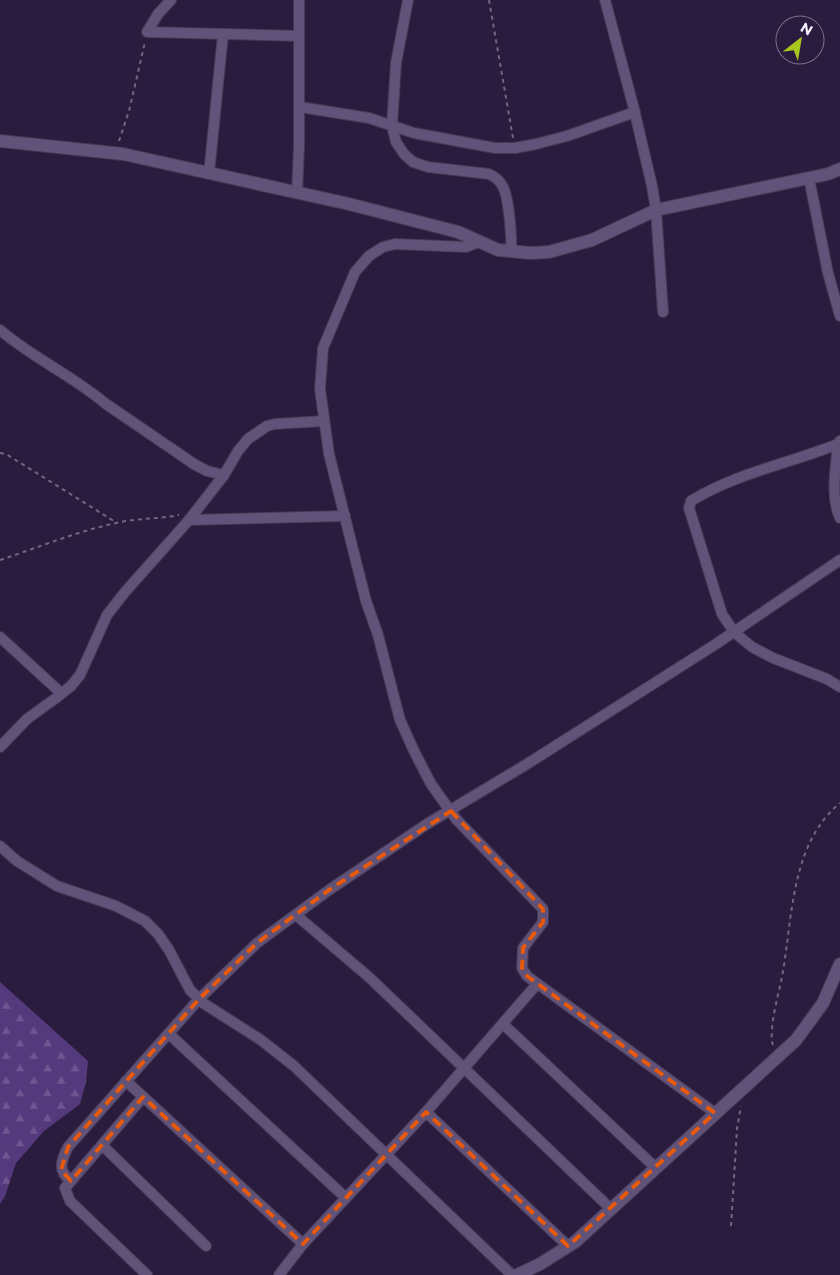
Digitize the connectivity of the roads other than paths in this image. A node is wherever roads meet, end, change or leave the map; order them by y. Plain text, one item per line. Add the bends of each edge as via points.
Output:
1 (171, 0) edge
2 (299, 0) edge
3 (408, 0) edge
4 (606, 0) edge
5 (223, 34) junction
6 (299, 36) junction
7 (300, 108) junction
8 (635, 112) junction
9 (392, 126) junction
10 (0, 141) edge
11 (840, 169) edge
12 (209, 174) junction
13 (809, 178) junction
14 (297, 193) junction
15 (656, 210) junction
16 (480, 242) junction
17 (511, 252) junction
18 (836, 286) edge
19 (664, 312) dead end
20 (840, 316) edge
21 (0, 330) edge
22 (324, 421) junction
23 (839, 443) edge
24 (224, 475) junction
25 (345, 516) junction
26 (840, 518) edge
27 (189, 520) junction
28 (840, 560) edge
29 (734, 632) junction
30 (0, 637) edge
31 (840, 687) edge
32 (62, 694) junction
33 (0, 747) edge
34 (450, 811) junction
35 (0, 846) edge
36 (296, 915) junction
37 (840, 964) edge
38 (537, 984) junction
39 (199, 999) junction
40 (503, 1024) junction
41 (168, 1034) junction
42 (464, 1068) junction
43 (126, 1081) junction
44 (143, 1097) junction
45 (426, 1112) junction
46 (715, 1114) junction
47 (102, 1145) junction
48 (386, 1154) junction
49 (656, 1168) junction
50 (71, 1181) junction
51 (346, 1198) junction
52 (612, 1209) junction
53 (302, 1244) junction
54 (206, 1246) dead end
55 (568, 1246) junction
56 (147, 1275) edge
57 (279, 1275) edge
58 (512, 1275) edge
59 (517, 1275) edge

1 - 5 street via 147,32
2 - 6 street
3 - 9 street via 396,63
4 - 8 street
5 - 6 street
5 - 12 street
6 - 7 street
7 - 9 street via 369,118
7 - 14 street
8 - 9 street via 566,136 515,148 473,144
8 - 15 street
9 - 17 street via 396,142 413,162 428,168 489,174 497,178 505,189 512,236
10 - 12 street via 115,154
11 - 13 street
12 - 14 street
13 - 15 street
13 - 18 street
14 - 16 street via 458,232
15 - 17 street via 592,240 549,252
15 - 19 street
16 - 17 street
16 - 22 street via 466,247 395,244 369,256 355,272 323,348 320,389
18 - 20 street
21 - 24 street via 194,464
22 - 24 street via 267,426 248,439
22 - 25 street
23 - 26 street via 835,496
23 - 29 street via 772,466 691,501 689,508 722,614
24 - 27 street
25 - 27 street
25 - 34 street via 400,720 431,784
27 - 32 street via 107,616 80,675
28 - 29 street
29 - 31 street via 773,658
29 - 34 street
30 - 32 street
32 - 33 street via 27,719
34 - 36 street
34 - 38 street via 543,909 543,922 522,948 521,957 522,968
35 - 39 street via 17,861 57,886 116,906 145,922 163,942 190,990
36 - 39 street via 257,943
36 - 42 street via 370,978
37 - 46 street via 823,1002 796,1040
38 - 40 street
38 - 46 street
39 - 41 street
39 - 48 street via 294,1066
40 - 42 street
40 - 49 street
41 - 43 street
41 - 51 street
42 - 45 street
42 - 52 street
43 - 44 street
43 - 50 street via 68,1147 61,1162 66,1178
44 - 47 street
44 - 53 street
45 - 48 street
45 - 55 street
46 - 49 street
47 - 50 street
47 - 54 street
48 - 51 street
48 - 58 street
49 - 52 street
50 - 56 street via 65,1188 70,1202
51 - 53 street
52 - 55 street
53 - 57 street
55 - 59 street

